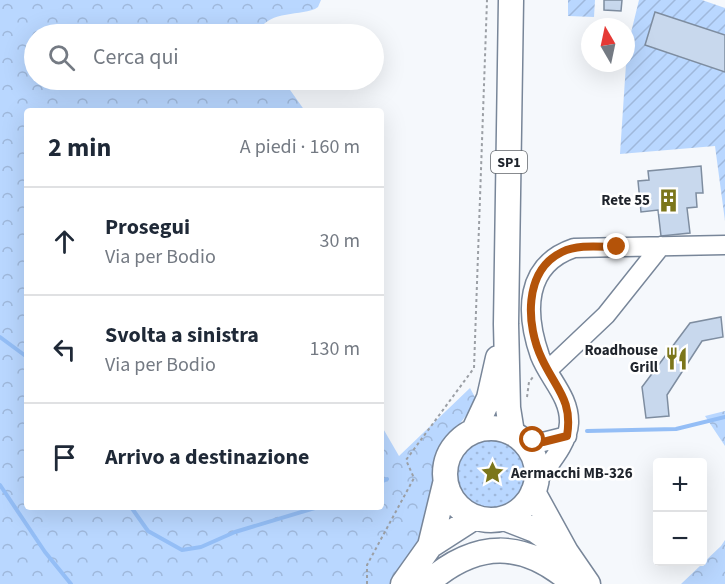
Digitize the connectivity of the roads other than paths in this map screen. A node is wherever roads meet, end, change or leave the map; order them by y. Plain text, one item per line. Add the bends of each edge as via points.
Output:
1 (511, 0) edge
2 (725, 245) edge
3 (661, 246) junction
4 (506, 324) junction
5 (548, 370) junction
6 (474, 430) junction
7 (516, 435) junction
8 (567, 436) junction
9 (445, 484) junction
10 (534, 488) junction
11 (475, 517) junction
12 (504, 518) junction
13 (430, 546) junction
14 (566, 552) junction
15 (404, 584) edge
16 (426, 584) edge
17 (574, 584) edge
18 (588, 584) edge

1 - 4 main road, SP1
2 - 3 street
3 - 5 street via 606,315
3 - 5 street via 574,248 550,260 537,275 531,297 532,326
4 - 6 main road, SP1 via 489,398
4 - 7 main road, SP1 via 508,408
5 - 8 street via 568,410
6 - 7 main road via 500,428
6 - 9 main road, SP1 via 453,446 446,464
7 - 8 street via 543,442
7 - 10 main road, SP1 via 534,458
8 - 10 street
9 - 11 main road via 461,510
9 - 13 main road
10 - 12 main road via 521,508
10 - 14 main road, SP1
11 - 12 main road, SP1
11 - 13 main road
12 - 14 main road, SP1 via 535,530
13 - 15 main road
14 - 18 main road, SP1
16 - 17 main road via 470,555 506,549 536,558

